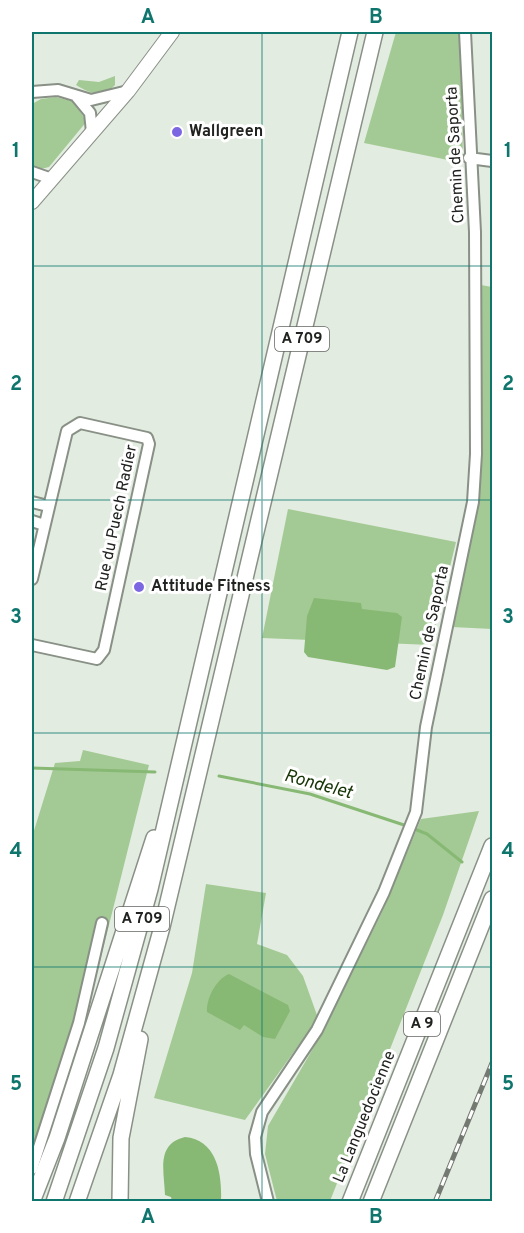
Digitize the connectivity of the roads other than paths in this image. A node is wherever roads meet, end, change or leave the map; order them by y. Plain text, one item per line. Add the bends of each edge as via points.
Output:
1 (172, 32) edge
2 (350, 32) edge
3 (375, 32) edge
4 (465, 32) edge
5 (128, 91) junction
6 (32, 93) edge
7 (75, 95) junction
8 (92, 132) junction
9 (469, 158) junction
10 (492, 160) edge
11 (32, 172) edge
12 (52, 179) junction
13 (32, 202) edge
14 (32, 502) edge
15 (48, 506) junction
16 (32, 521) edge
17 (44, 525) junction
18 (32, 579) edge
19 (32, 645) edge
20 (174, 788) junction
21 (492, 846) edge
22 (492, 899) edge
23 (102, 923) dead end
24 (162, 927) junction
25 (32, 1169) edge
26 (32, 1202) edge
27 (54, 1202) edge
28 (77, 1202) edge
29 (120, 1202) edge
30 (268, 1202) edge
31 (350, 1202) edge
32 (371, 1202) edge

1 - 5 main road
2 - 20 highway, A 709
3 - 24 highway, A 709
4 - 9 street, Chemin de Saporta
5 - 7 street via 100,99
5 - 8 main road
6 - 7 street via 58,90
7 - 8 street via 90,113
8 - 12 main road
9 - 10 street
9 - 30 street, Chemin de Saporta via 475,232 473,502 426,727 416,812 384,892 317,1030 262,1112 255,1154
11 - 12 street
12 - 13 main road
14 - 15 street
15 - 17 street, Rue du Puech Radier
15 - 19 street, Rue du Puech Radier via 67,431 73,426 80,423 147,438 149,444 104,650 97,658
16 - 17 street
17 - 18 street, Rue du Puech Radier
20 - 26 highway via 145,861 57,1138
20 - 27 highway, A 709 via 122,994
21 - 31 highway, La Languedocienne / A 9
22 - 32 highway, A 9
23 - 25 street via 79,1023
24 - 28 highway, A 709 via 118,1084
24 - 29 highway via 121,1137

